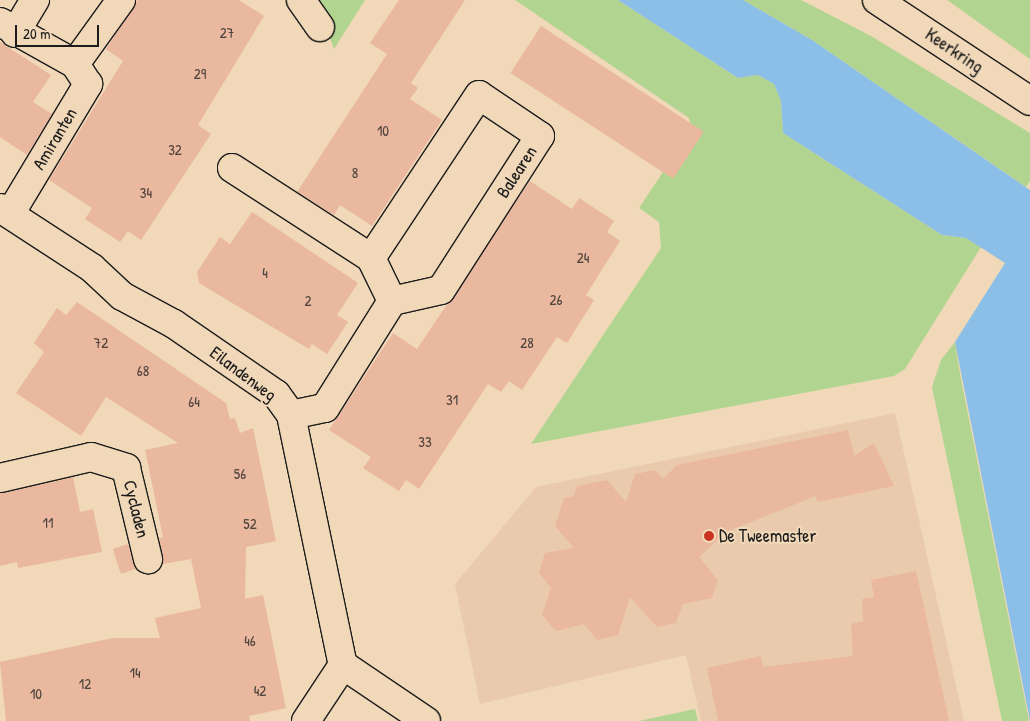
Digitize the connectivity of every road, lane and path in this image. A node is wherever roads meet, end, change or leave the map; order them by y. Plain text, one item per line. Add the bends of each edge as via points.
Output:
1 (36, 0) edge
2 (121, 0) edge
3 (301, 0) edge
4 (877, 0) edge
5 (320, 27) dead end
6 (7, 28) edge
7 (75, 64) junction
8 (1030, 102) edge
9 (232, 168) dead end
10 (5, 211) edge
11 (371, 258) junction
12 (392, 301) junction
13 (290, 414) junction
14 (0, 478) edge
15 (148, 559) dead end
16 (343, 665) junction
17 (306, 721) edge
18 (426, 721) edge

1 - 6 street
2 - 7 street
3 - 5 street
4 - 8 street, Keerkring
6 - 7 street
7 - 10 street, Amiranten via 88,84
9 - 11 street
10 - 13 street, Eilandenweg via 92,268 122,296 174,324 276,394
11 - 12 street
11 - 12 street, Balearen via 479,95 540,136 441,290
12 - 13 street via 325,408
13 - 16 street, Eilandenweg
14 - 15 street, Cycladen via 91,457 126,468
16 - 17 street
16 - 18 street

